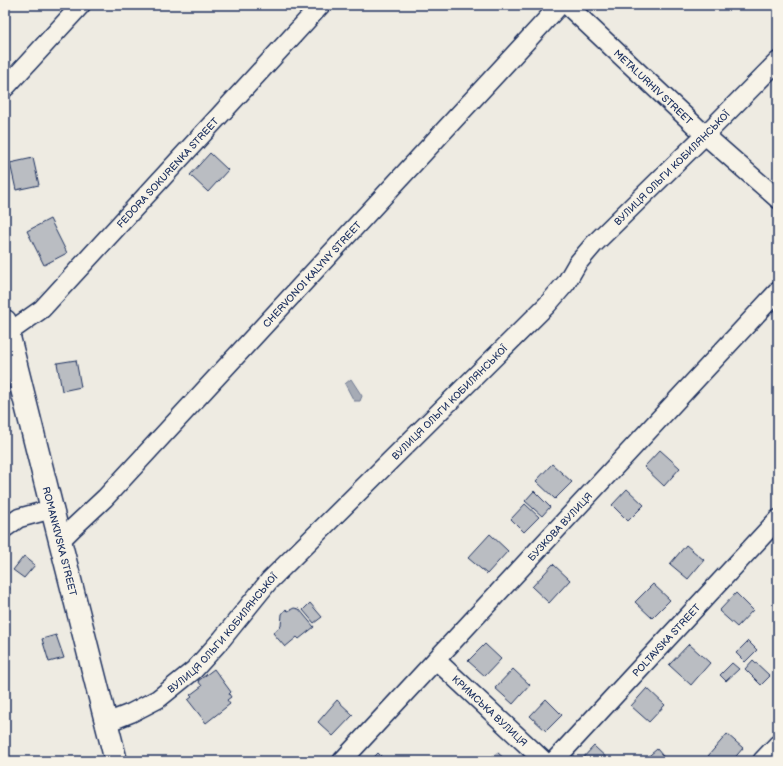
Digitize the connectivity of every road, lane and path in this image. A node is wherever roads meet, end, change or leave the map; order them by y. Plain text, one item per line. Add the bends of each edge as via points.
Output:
1 (82, 5) edge
2 (322, 5) edge
3 (560, 5) edge
4 (567, 5) edge
5 (778, 60) edge
6 (5, 88) edge
7 (705, 134) junction
8 (778, 199) edge
9 (778, 292) edge
10 (6, 327) edge
11 (52, 509) junction
12 (778, 519) edge
13 (5, 528) edge
14 (60, 541) junction
15 (436, 660) junction
16 (106, 723) junction
17 (778, 744) edge
18 (116, 761) edge
19 (342, 761) edge
20 (544, 761) edge
21 (554, 761) edge
22 (762, 761) edge

1 - 6 street
2 - 10 street, FEDORA SOKURENKA STREET via 42,308
3 - 14 street, CHERVONOI KALYNY STREET via 105,498
4 - 7 street, METALURHIV STREET
5 - 7 street, ВУЛИЦЯ ОЛЬГИ КОБИЛЯНСЬКОЇ
7 - 8 street, METALURHIV STREET
7 - 16 street, ВУЛИЦЯ ОЛЬГИ КОБИЛЯНСЬКОЇ via 594,244 547,305 269,581 194,670 158,699
9 - 15 street, БУЗКОВА ВУЛИЦЯ
10 - 11 main road, ROMANKIVSKA STREET
11 - 13 street via 19,518
11 - 14 main road, ROMANKIVSKA STREET
12 - 21 street, POLTAVSKA STREET
14 - 16 main road, ROMANKIVSKA STREET
15 - 19 street, БУЗКОВА ВУЛИЦЯ
15 - 20 street, КРИМСЬКА ВУЛИЦЯ
16 - 18 main road, ROMANKIVSKA STREET
17 - 22 street

